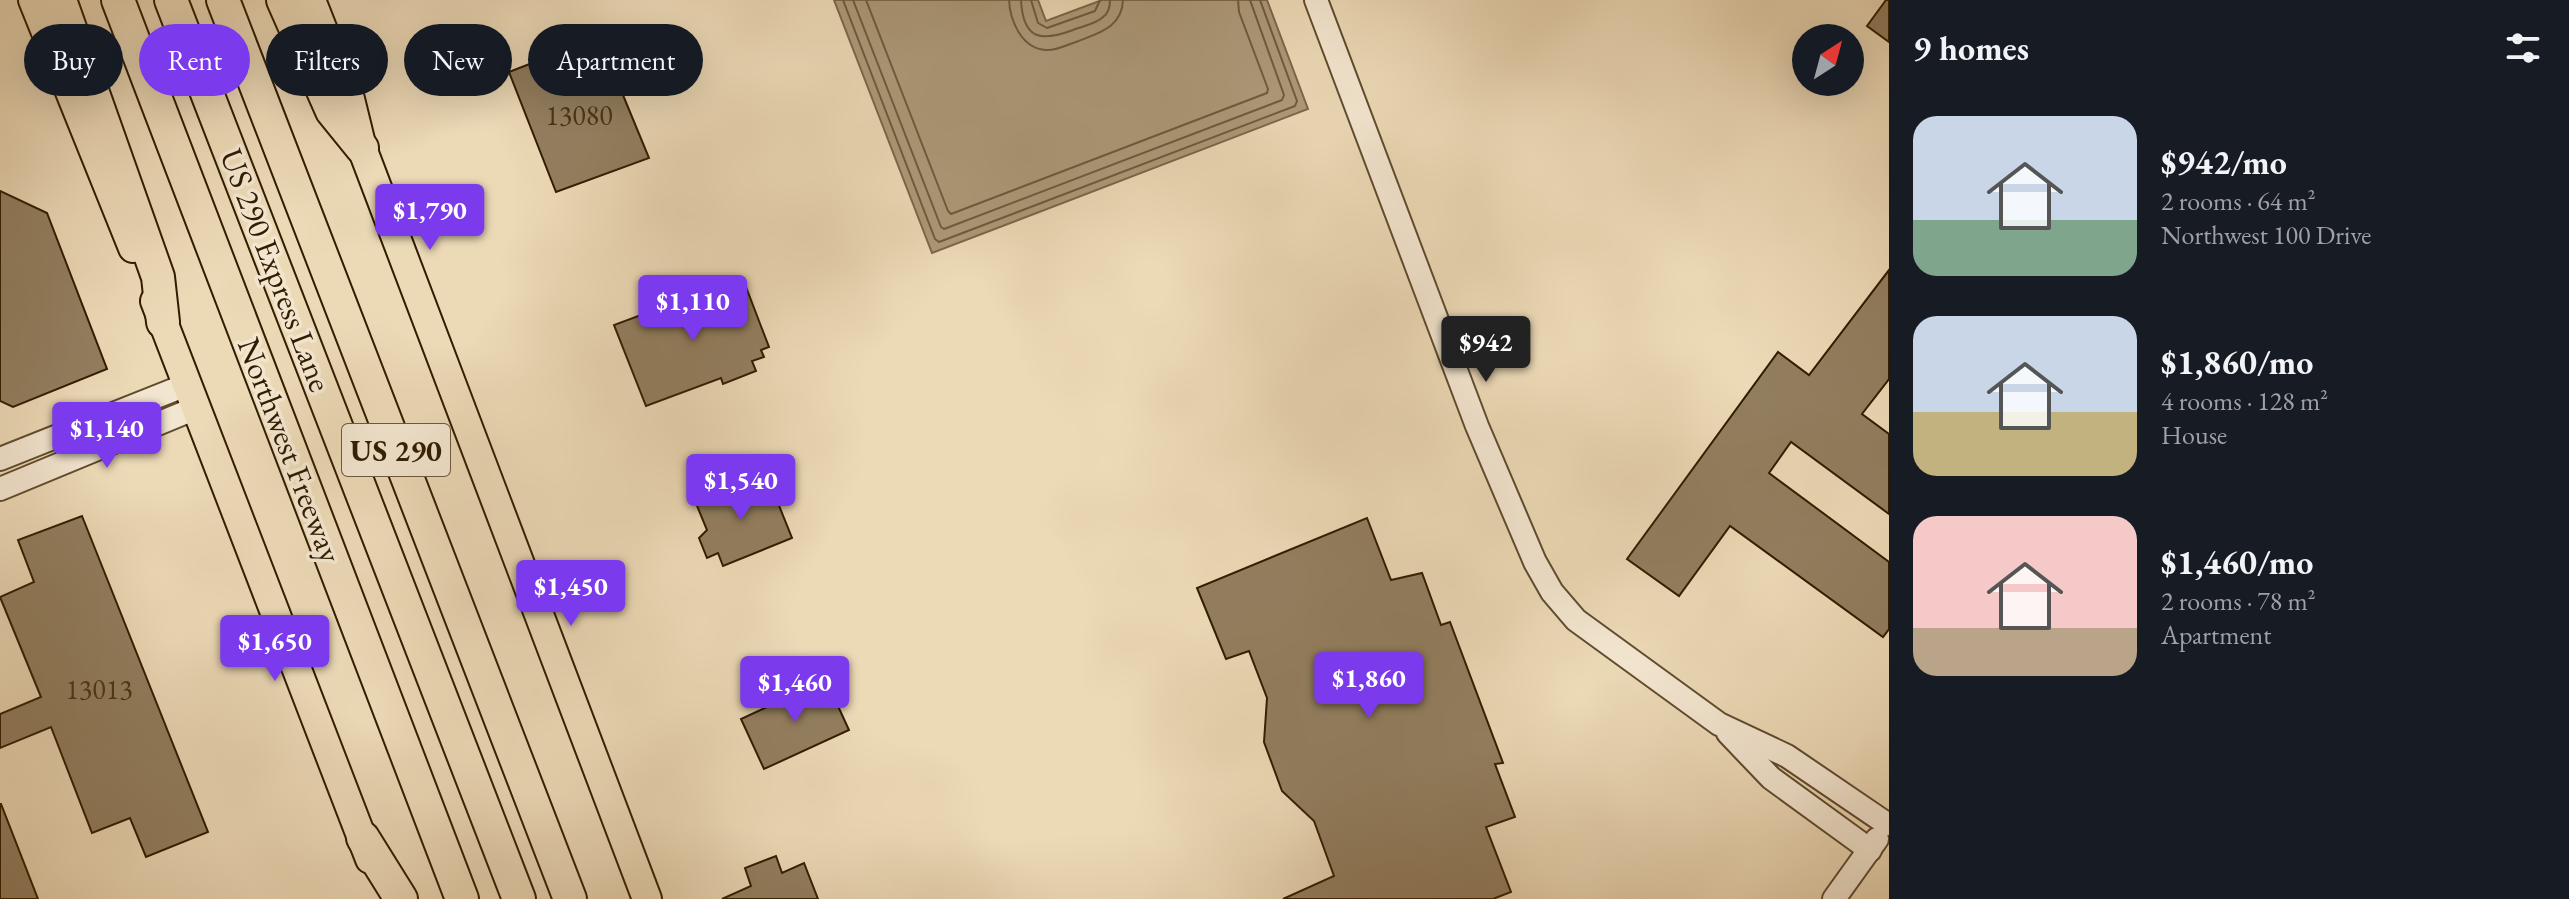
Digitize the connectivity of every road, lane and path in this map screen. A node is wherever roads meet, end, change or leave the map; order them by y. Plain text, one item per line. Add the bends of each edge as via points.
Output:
1 (33, 0) edge
2 (60, 0) edge
3 (118, 0) edge
4 (171, 0) edge
5 (223, 0) edge
6 (283, 0) edge
7 (311, 0) edge
8 (1316, 0) edge
9 (362, 148) junction
10 (163, 322) junction
11 (191, 397) junction
12 (0, 459) edge
13 (0, 489) edge
14 (1719, 724) junction
15 (1888, 823) edge
16 (363, 838) junction
17 (1870, 850) junction
18 (384, 899) edge
19 (401, 899) edge
20 (462, 899) edge
21 (519, 899) edge
22 (570, 899) edge
23 (647, 899) edge
24 (1834, 899) edge

1 - 10 main road
2 - 10 highway via 158,277
3 - 20 highway, Northwest Freeway / US 290
4 - 21 highway, US 290 Express Lane
5 - 22 highway, US 290
6 - 9 highway via 332,111
7 - 9 main road via 350,99
8 - 14 street via 1477,426 1543,578 1576,620
9 - 23 main road
10 - 11 main road
11 - 12 street
11 - 13 street
11 - 16 main road
14 - 15 street via 1787,756
14 - 17 street via 1771,778
15 - 17 street
16 - 18 main road
16 - 19 highway
17 - 24 street

